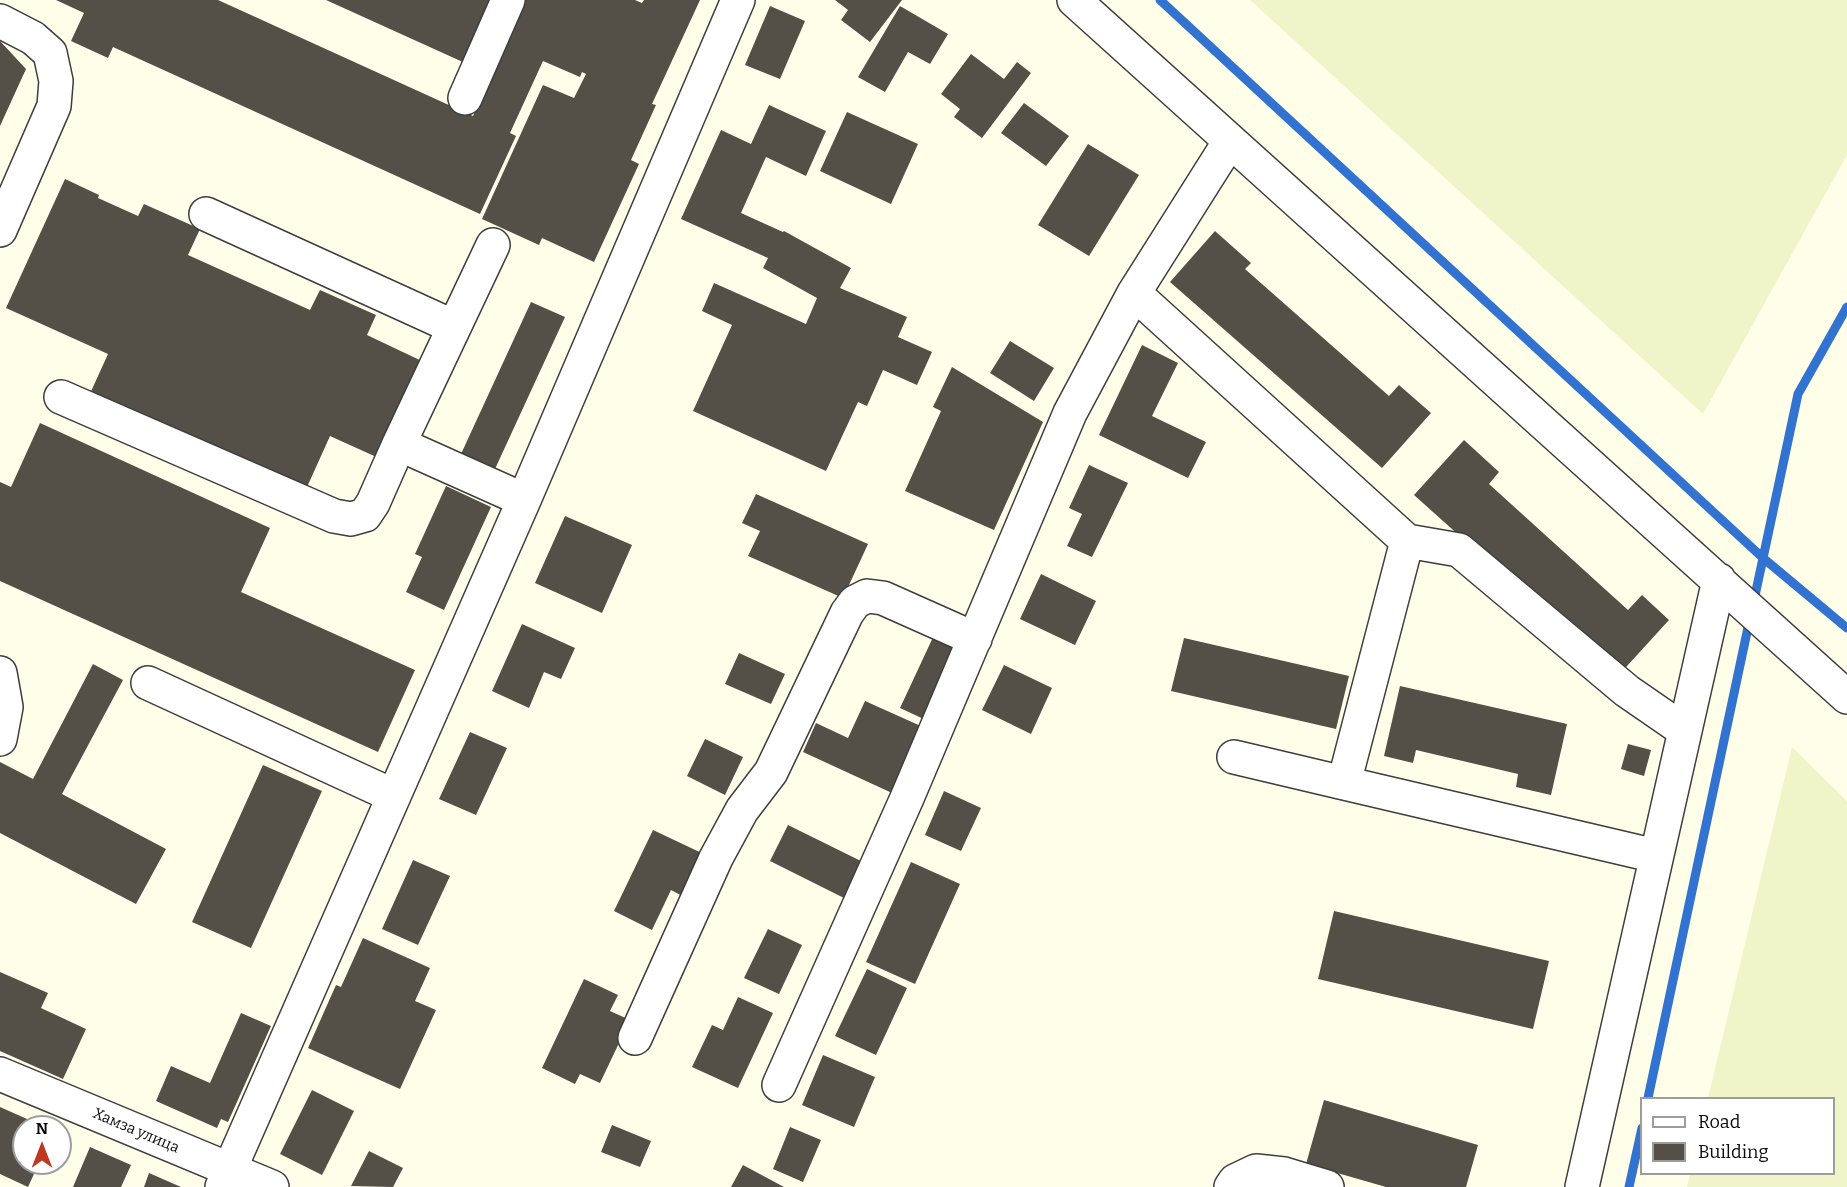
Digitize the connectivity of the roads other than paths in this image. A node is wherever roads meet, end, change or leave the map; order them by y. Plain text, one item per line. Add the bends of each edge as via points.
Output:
1 (508, 0) edge
2 (738, 0) edge
3 (1074, 0) edge
4 (0, 21) edge
5 (465, 98) dead end
6 (1230, 141) junction
7 (206, 214) dead end
8 (0, 230) edge
9 (493, 245) dead end
10 (1134, 293) junction
11 (454, 327) junction
12 (61, 397) dead end
13 (399, 444) junction
14 (524, 500) junction
15 (1407, 540) junction
16 (1727, 587) junction
17 (975, 639) junction
18 (0, 673) edge
19 (147, 683) dead end
20 (1847, 697) edge
21 (1685, 731) junction
22 (0, 739) edge
23 (1234, 757) dead end
24 (1344, 783) junction
25 (394, 796) junction
26 (1656, 856) junction
27 (635, 1038) dead end
28 (0, 1074) edge
29 (779, 1085) dead end
30 (226, 1179) edge
31 (272, 1187) edge
32 (1232, 1187) edge
33 (1327, 1187) edge
34 (1582, 1187) edge

1 - 5 street
2 - 14 street
3 - 6 street
4 - 8 street via 33,38 50,53 56,81 54,106
6 - 10 street
6 - 16 street
7 - 11 street
9 - 11 street
10 - 15 street
10 - 17 street via 1070,413
11 - 13 street
12 - 13 street via 334,516 351,519 365,515 374,503
13 - 14 street
14 - 25 street
15 - 21 street via 1459,550 1627,692
15 - 24 street
16 - 20 street
16 - 21 street
17 - 27 street via 884,598 867,596 855,602 771,772 742,810 716,858
17 - 29 street
18 - 22 street via 6,706
19 - 25 street
21 - 26 street
23 - 24 street
24 - 26 street
25 - 30 street
26 - 34 street
28 - 30 street, Хамза улица
30 - 31 street, Хамза улица
32 - 33 street via 1235,1181 1256,1171 1284,1174

